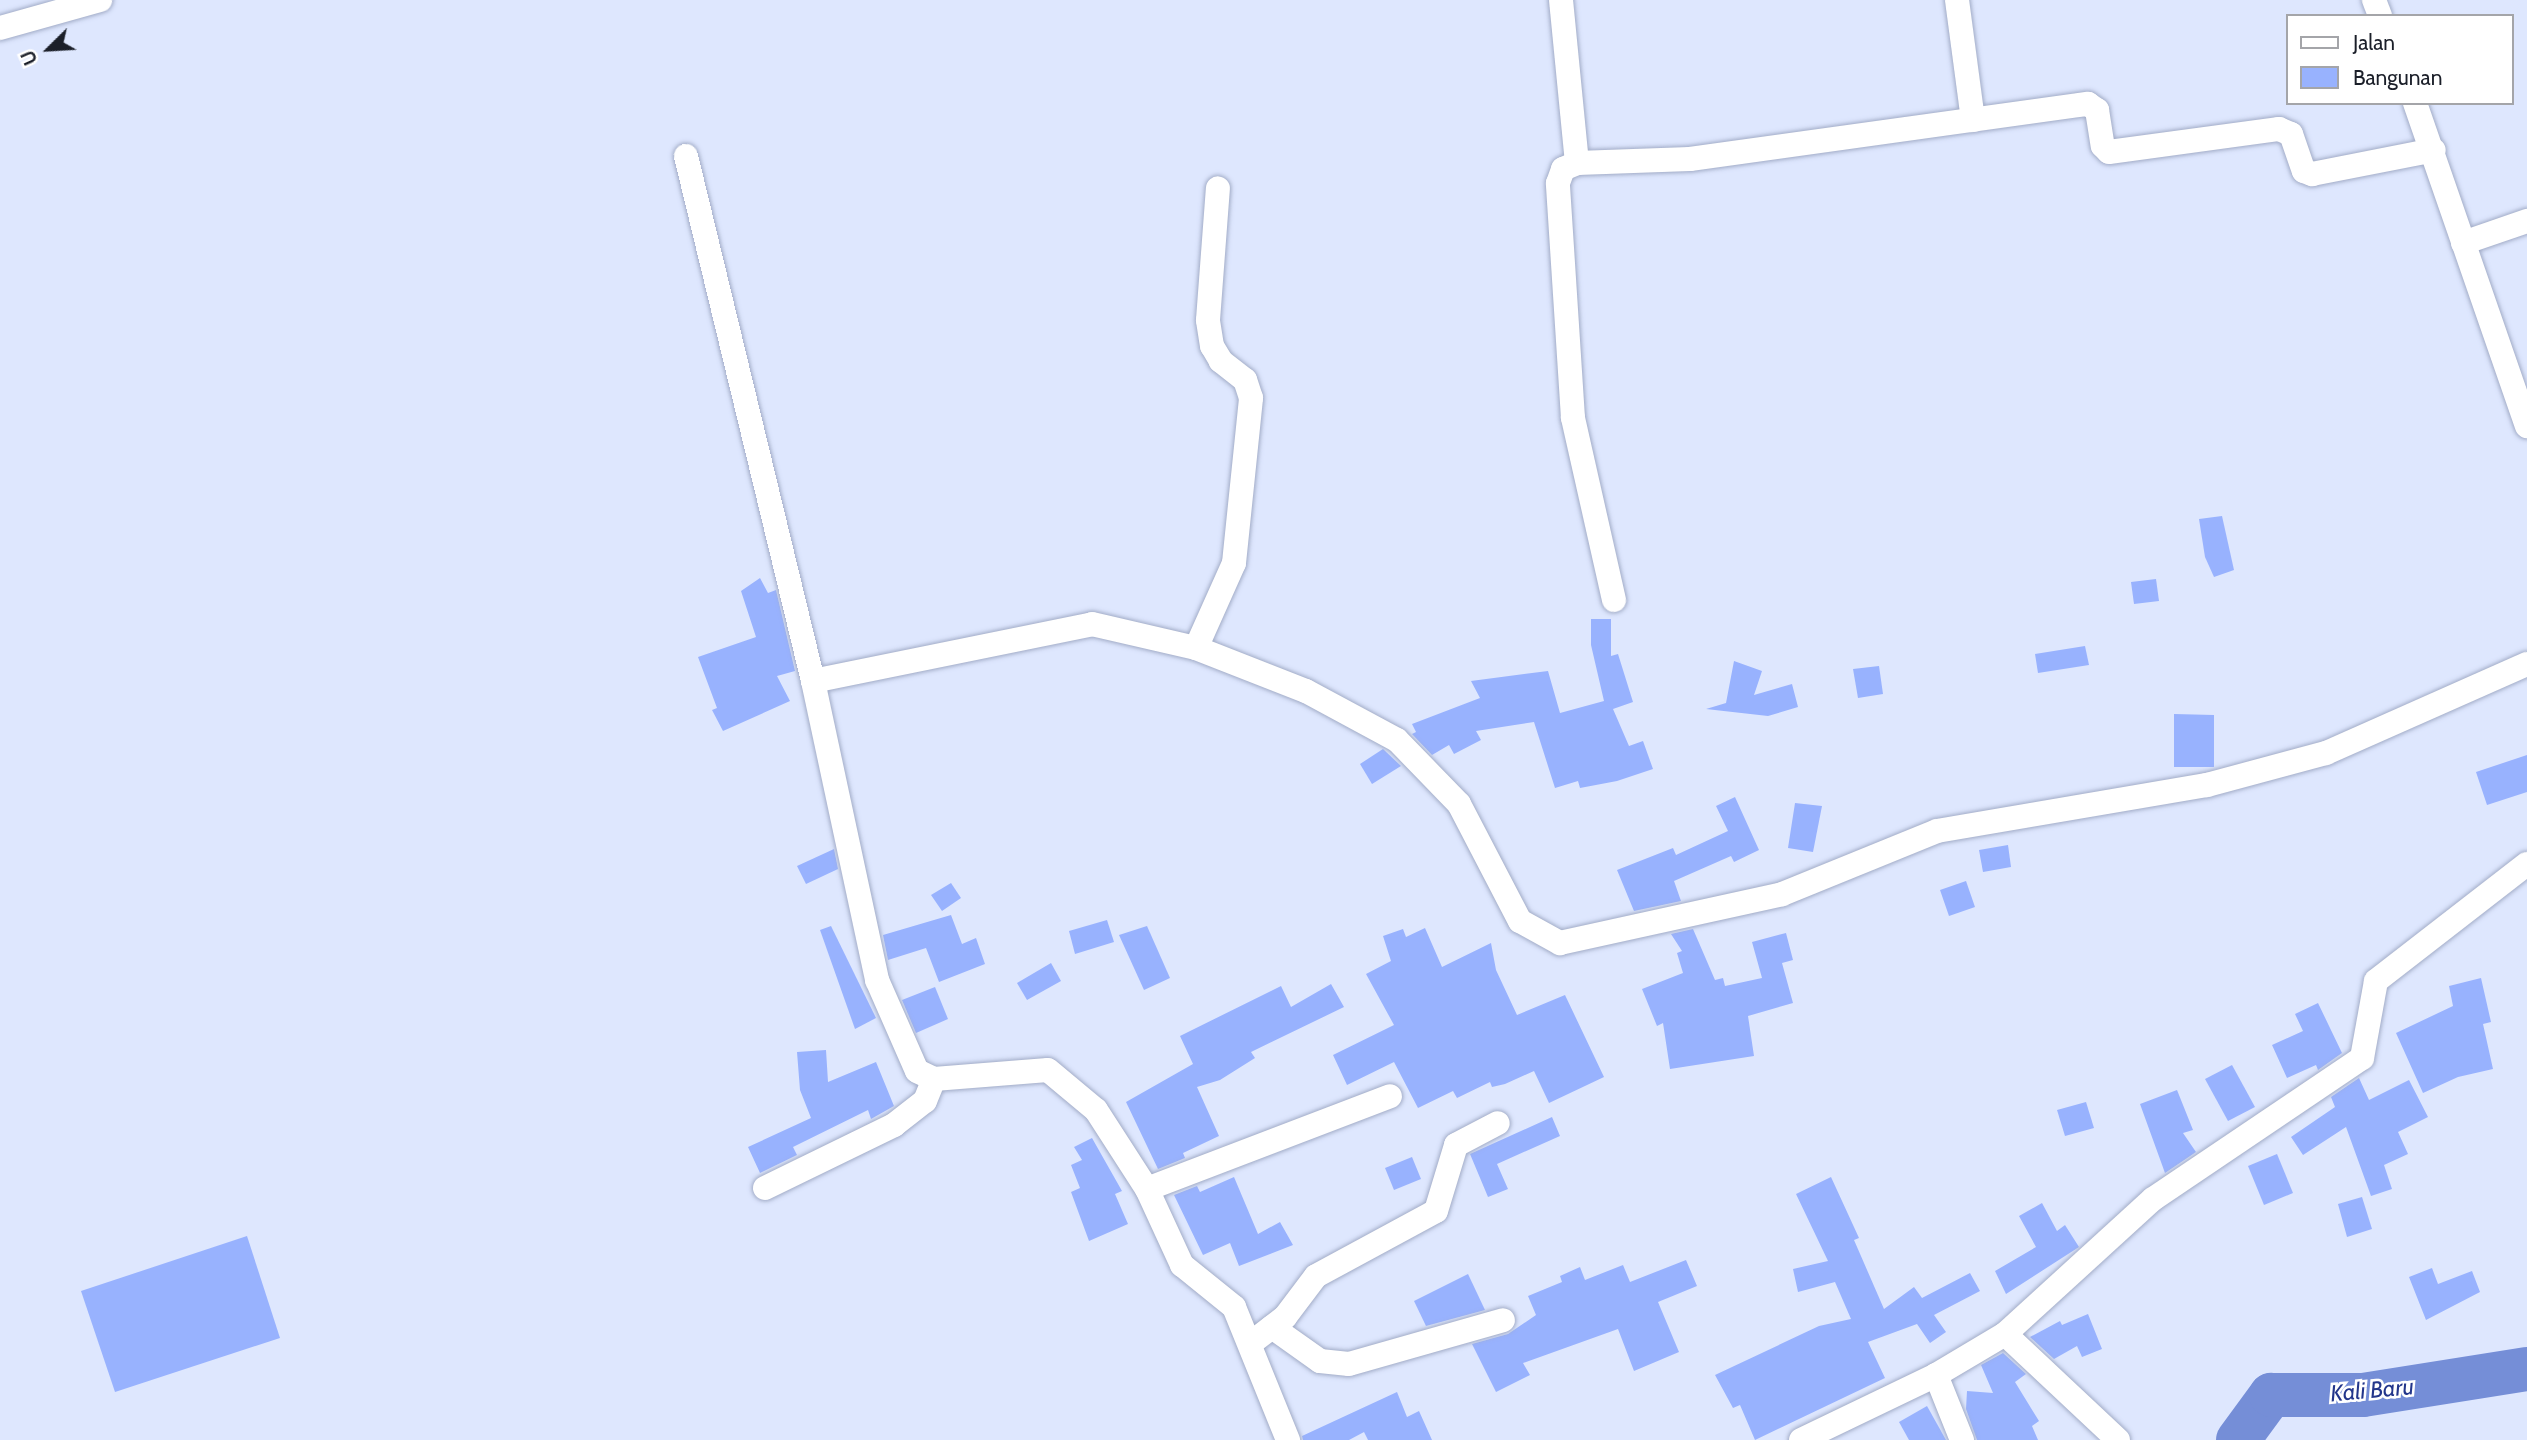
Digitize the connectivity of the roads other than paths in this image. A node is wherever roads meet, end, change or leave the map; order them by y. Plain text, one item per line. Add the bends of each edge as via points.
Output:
1 (100, 0) edge
2 (1562, 0) edge
3 (1957, 0) edge
4 (0, 28) edge
5 (2416, 105) edge
6 (1973, 120) junction
7 (2434, 150) junction
8 (686, 156) dead end
9 (1577, 163) junction
10 (1218, 188) dead end
11 (2527, 221) edge
12 (2463, 243) junction
13 (2527, 426) edge
14 (1614, 600) dead end
15 (1196, 648) junction
16 (2527, 664) edge
17 (813, 681) junction
18 (2527, 864) edge
19 (934, 1079) junction
20 (1391, 1096) dead end
21 (1498, 1123) dead end
22 (765, 1188) dead end
23 (1147, 1189) junction
24 (1503, 1320) dead end
25 (1272, 1327) junction
26 (2005, 1334) junction
27 (1251, 1343) junction
28 (1936, 1375) junction
29 (1288, 1440) edge
30 (1801, 1440) edge
31 (1962, 1440) edge
32 (2118, 1440) edge

1 - 4 street
2 - 9 street
3 - 6 street
5 - 7 street
6 - 7 street via 2088,104 2097,110 2106,150 2115,152 2286,130 2304,171 2312,174
6 - 9 street via 1690,159
7 - 12 street
8 - 17 street
9 - 14 street via 1563,169 1558,183 1573,418
10 - 15 street via 1208,320 1212,346 1221,361 1244,380 1251,398 1234,563
11 - 12 street
12 - 13 street
15 - 16 street via 1306,691 1397,740 1459,804 1520,921 1560,943 1782,894 1937,831 2207,785 2326,753
15 - 17 street via 1093,624
17 - 19 street via 877,981 916,1072
18 - 26 street via 2376,981 2362,1058 2153,1199
19 - 22 street via 925,1101 894,1125
19 - 23 street via 1048,1070 1096,1110
20 - 23 street
21 - 25 street via 1456,1145 1436,1211 1316,1276
23 - 27 street via 1182,1265 1234,1307
24 - 25 street via 1349,1364 1320,1361
25 - 27 street
26 - 28 street
26 - 32 street
27 - 29 street
28 - 30 street
28 - 31 street

